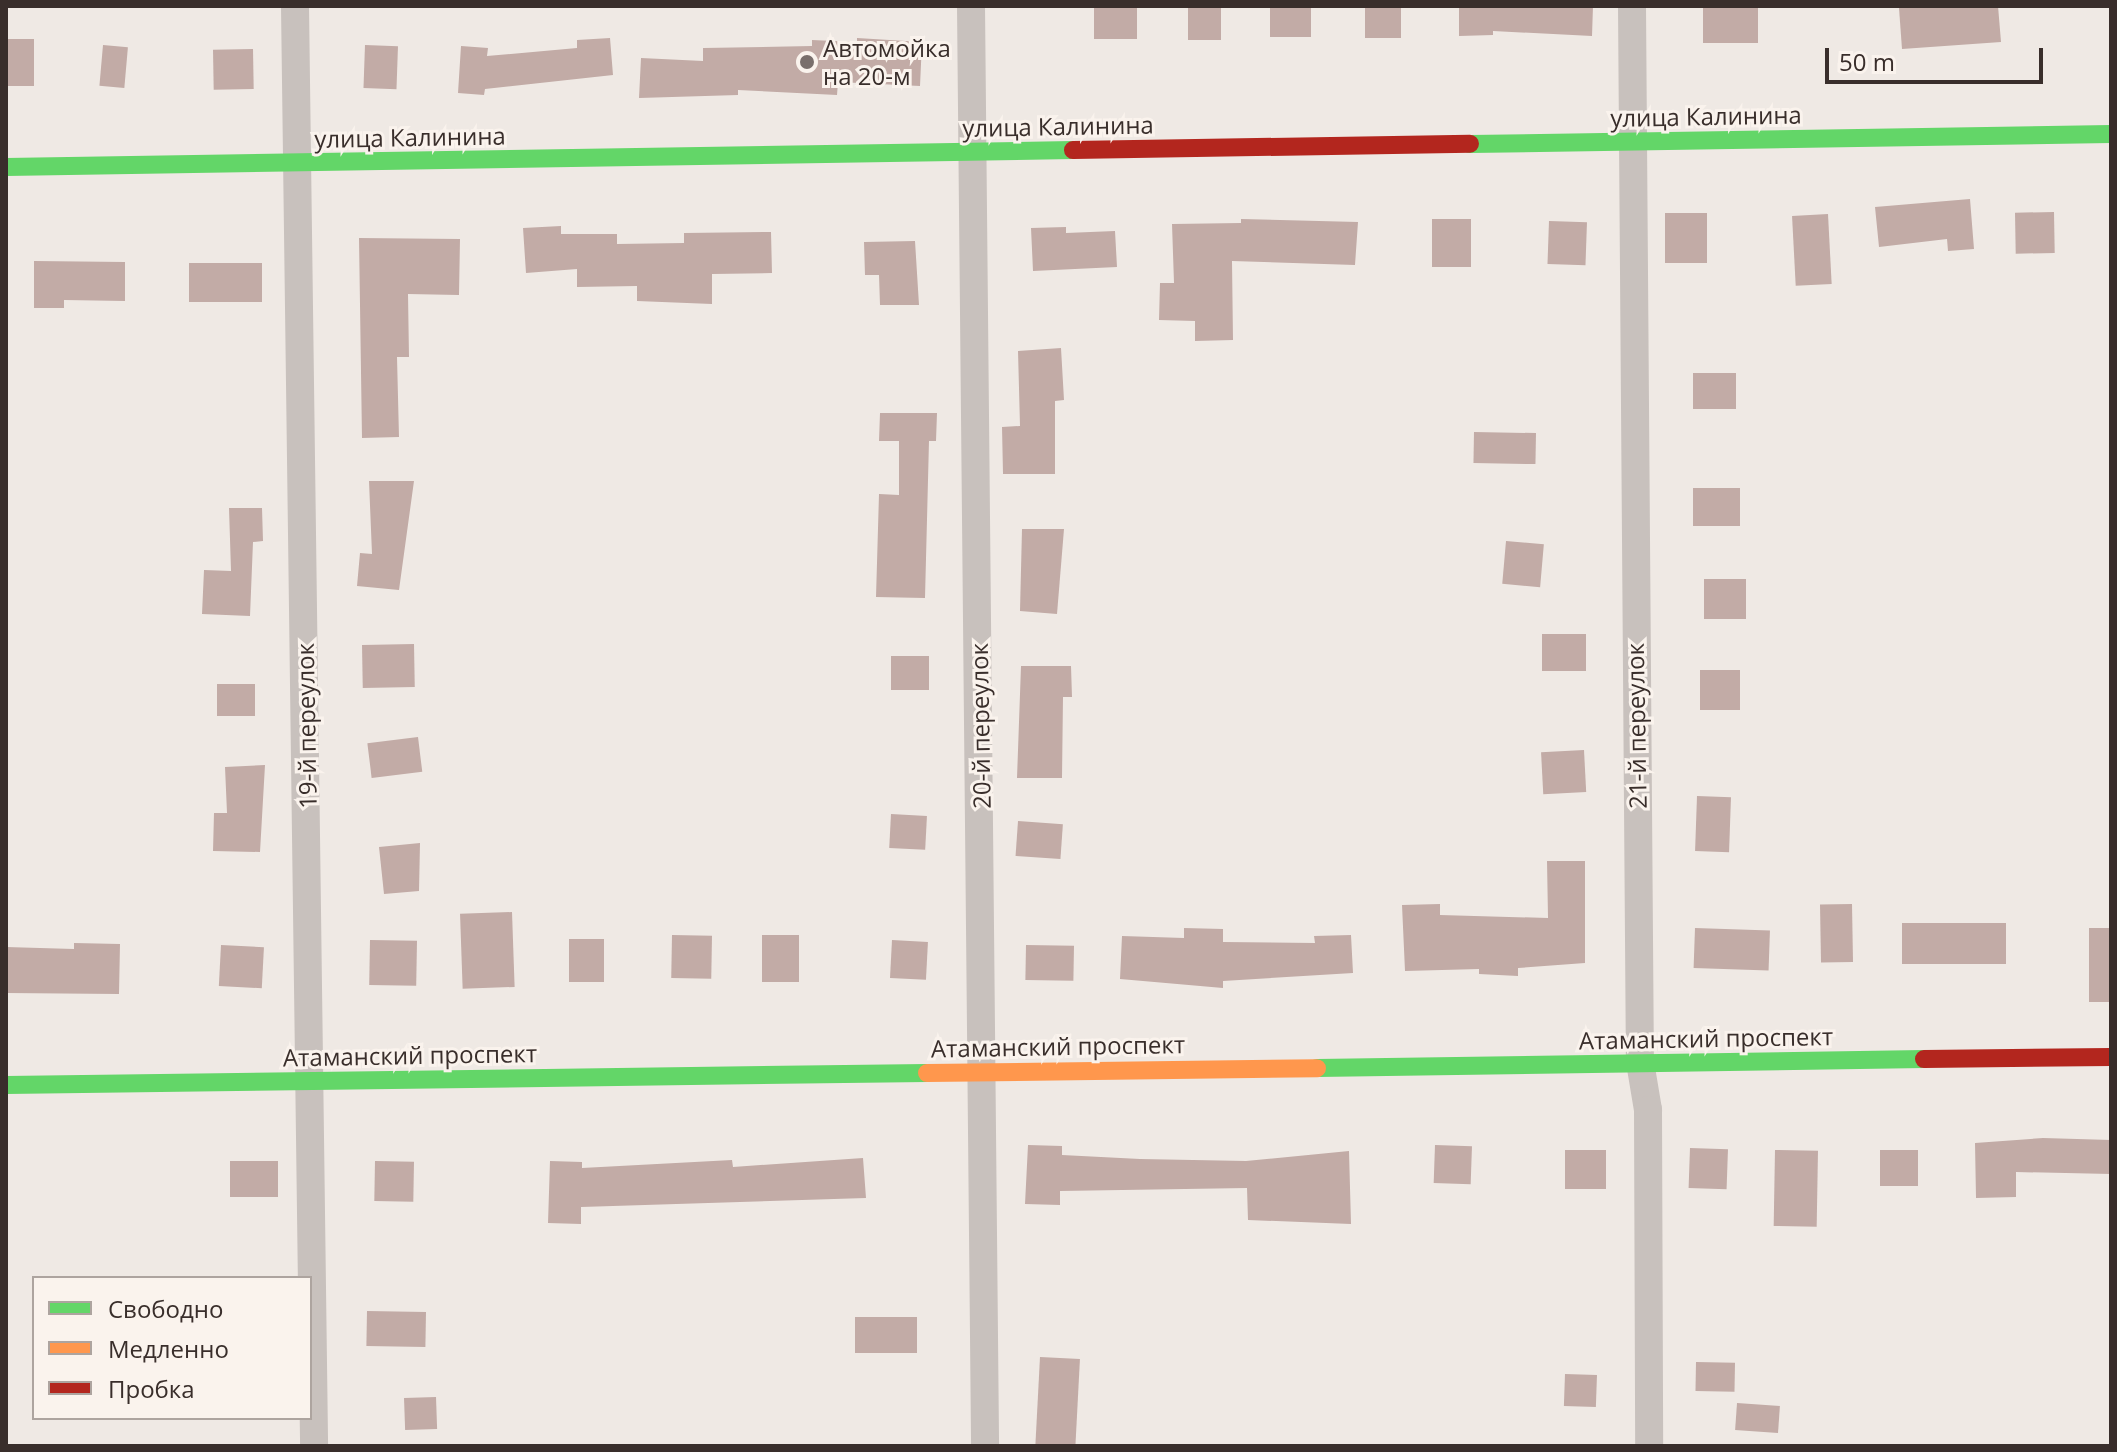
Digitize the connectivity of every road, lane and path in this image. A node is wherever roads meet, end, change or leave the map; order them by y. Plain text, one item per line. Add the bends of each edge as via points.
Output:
1 (295, 6) edge
2 (971, 6) edge
3 (1632, 6) edge
4 (2111, 134) edge
5 (1630, 141) junction
6 (972, 151) junction
7 (298, 163) junction
8 (6, 167) edge
9 (2111, 1057) edge
10 (1640, 1062) junction
11 (984, 1071) junction
12 (311, 1080) junction
13 (6, 1085) edge
14 (314, 1446) edge
15 (985, 1446) edge
16 (1649, 1446) edge

1 - 7 street, 19-й переулок
2 - 6 street, 20-й переулок
3 - 5 street, 21-й переулок
4 - 5 main road, улица Калинина
5 - 6 main road, улица Калинина
5 - 10 street, 21-й переулок
6 - 7 main road, улица Калинина
6 - 11 street, 20-й переулок
7 - 8 main road, улица Калинина
7 - 12 street, 19-й переулок
9 - 10 main road, Атаманский проспект
10 - 11 main road, Атаманский проспект
10 - 16 street, 21-й переулок via 1648,1110
11 - 12 main road, Атаманский проспект
11 - 15 street, 20-й переулок
12 - 13 main road, Атаманский проспект
12 - 14 street, 19-й переулок

